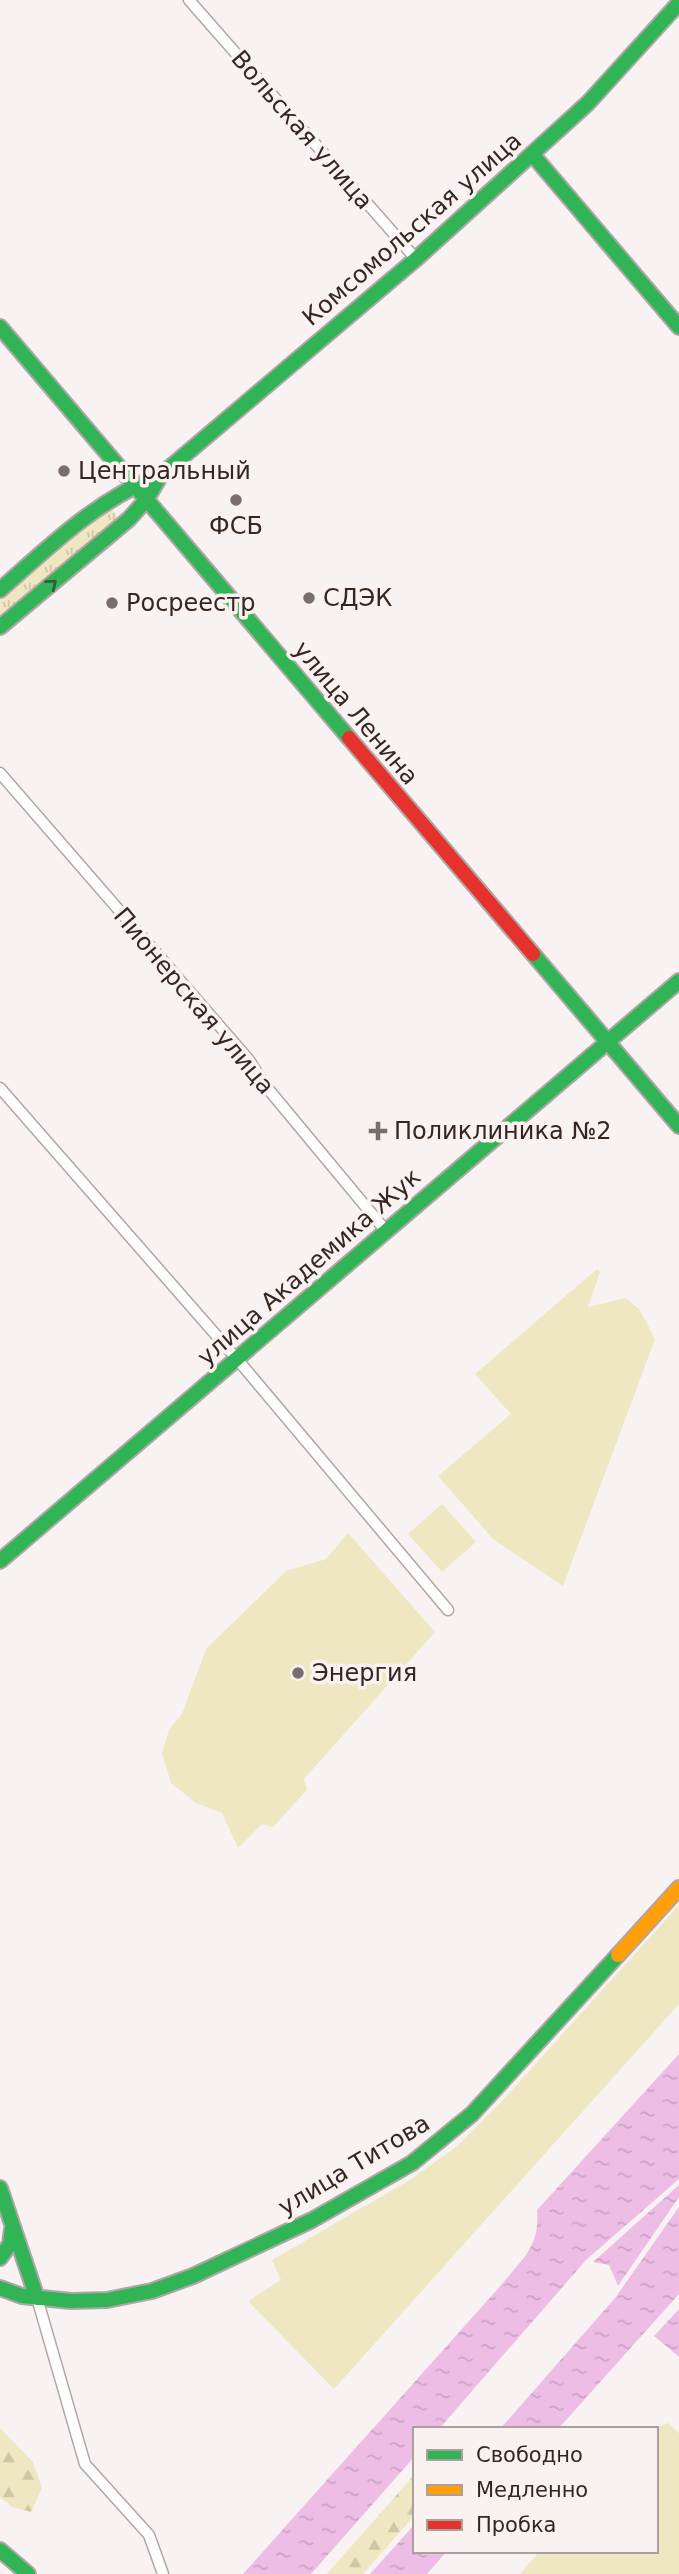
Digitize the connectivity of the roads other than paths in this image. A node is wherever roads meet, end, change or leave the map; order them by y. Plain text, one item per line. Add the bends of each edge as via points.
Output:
1 (189, 0) edge
2 (679, 4) edge
3 (532, 154) junction
4 (416, 259) junction
5 (0, 327) edge
6 (679, 327) edge
7 (161, 475) junction
8 (132, 484) junction
9 (146, 500) junction
10 (0, 590) edge
11 (0, 627) edge
12 (0, 773) edge
13 (679, 981) edge
14 (606, 1043) junction
15 (0, 1088) edge
16 (679, 1126) edge
17 (386, 1231) junction
18 (237, 1359) junction
19 (0, 1561) edge
20 (448, 1610) dead end
21 (679, 1888) edge
22 (0, 2188) edge
23 (13, 2224) junction
24 (0, 2258) edge
25 (0, 2289) edge
26 (37, 2298) junction
27 (0, 2550) edge
28 (28, 2574) edge
29 (163, 2574) edge

1 - 4 street, Вольская улица
2 - 3 main road, Комсомольская улица via 589,103
3 - 4 main road, Комсомольская улица
3 - 6 main road
4 - 7 main road, Комсомольская улица
5 - 8 main road, улица Ленина
7 - 8 main road, Комсомольская улица
7 - 9 main road, Комсомольская улица
8 - 9 main road, улица Ленина
8 - 10 main road, Комсомольская улица
11 -> 9 main road, Комсомольская улица
9 - 14 main road, улица Ленина
12 - 17 street, Пионерская улица via 249,1060
13 - 14 main road, улица Академика Жук
14 - 16 main road, улица Ленина
14 - 17 main road, улица Академика Жук
15 - 18 street
17 - 18 main road, улица Академика Жук
18 - 19 main road, улица Академика Жук
18 - 20 street
21 - 26 main road, улица Титова via 472,2114 412,2163 312,2220 177,2283 107,2300
22 - 23 main road
23 - 24 main road via 10,2244
23 - 26 main road
25 - 26 main road, улица Титова
26 - 29 street via 85,2464 149,2535
27 - 28 main road

